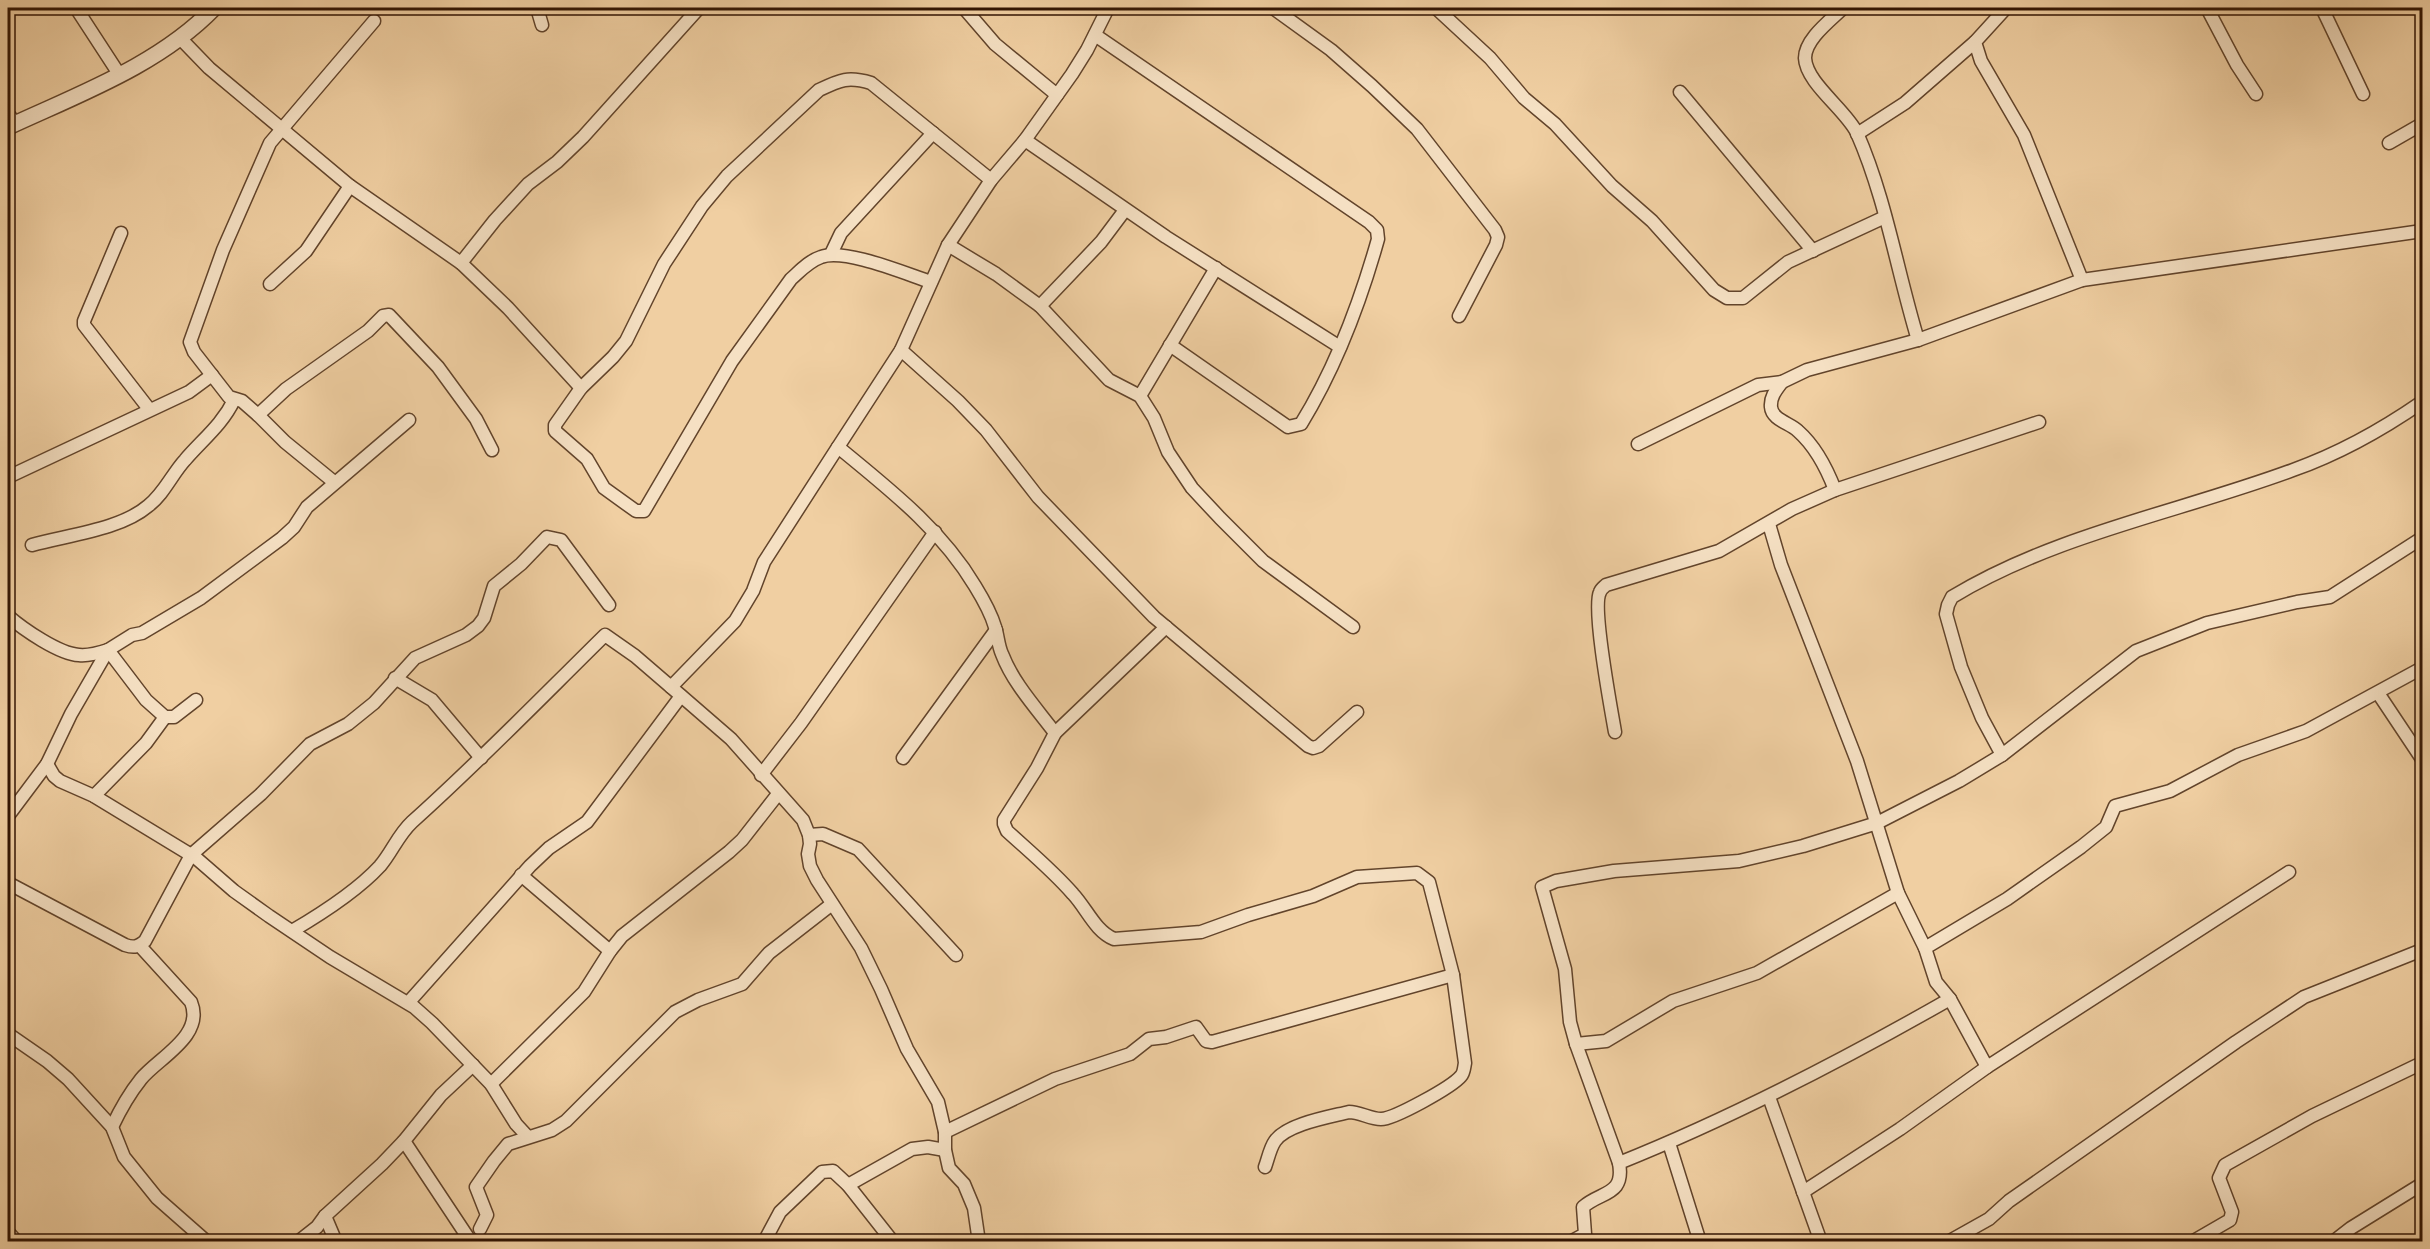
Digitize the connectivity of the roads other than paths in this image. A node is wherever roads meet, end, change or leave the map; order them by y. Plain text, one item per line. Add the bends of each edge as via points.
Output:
1 (76, 8) edge
2 (214, 8) edge
3 (537, 8) edge
4 (699, 8) edge
5 (964, 8) edge
6 (1108, 8) edge
7 (1278, 8) edge
8 (1436, 8) edge
9 (1843, 8) edge
10 (2006, 8) edge
11 (2207, 8) edge
12 (2322, 8) edge
13 (374, 21) dead end
14 (542, 25) dead end
15 (1095, 35) junction
16 (180, 38) junction
17 (1975, 42) junction
18 (119, 74) junction
19 (1680, 92) dead end
20 (2256, 94) dead end
21 (2363, 94) dead end
22 (1057, 95) junction
23 (10, 122) edge
24 (2422, 124) edge
25 (281, 129) junction
26 (933, 133) junction
27 (1857, 134) junction
28 (1024, 141) junction
29 (2390, 143) dead end
30 (991, 180) junction
31 (350, 186) junction
32 (1125, 210) junction
33 (1885, 217) junction
34 (2422, 231) edge
35 (121, 233) dead end
36 (948, 245) junction
37 (1813, 251) junction
38 (831, 254) junction
39 (461, 263) junction
40 (1216, 268) junction
41 (2082, 280) junction
42 (931, 282) junction
43 (270, 284) dead end
44 (1040, 306) junction
45 (1459, 316) dead end
46 (1918, 340) junction
47 (1170, 345) junction
48 (1340, 347) junction
49 (901, 351) junction
50 (212, 375) junction
51 (1782, 382) junction
52 (581, 388) junction
53 (1140, 396) junction
54 (234, 400) junction
55 (2422, 402) edge
56 (149, 409) junction
57 (258, 415) junction
58 (409, 420) dead end
59 (2039, 422) dead end
60 (1638, 444) dead end
61 (838, 447) junction
62 (492, 450) dead end
63 (8, 477) edge
64 (334, 482) junction
65 (1835, 490) junction
66 (1769, 524) junction
67 (935, 532) junction
68 (2422, 538) edge
69 (32, 545) dead end
70 (609, 605) dead end
71 (8, 616) edge
72 (1166, 627) junction
73 (1353, 627) dead end
74 (996, 630) junction
75 (108, 650) junction
76 (2422, 668) edge
77 (395, 678) junction
78 (671, 687) junction
79 (2378, 693) junction
80 (681, 696) junction
81 (195, 700) dead end
82 (1357, 712) dead end
83 (165, 717) junction
84 (1615, 732) dead end
85 (1055, 733) junction
86 (2002, 755) junction
87 (481, 758) junction
88 (903, 758) dead end
89 (2422, 759) edge
90 (46, 764) junction
91 (761, 775) junction
92 (778, 794) junction
93 (94, 796) junction
94 (8, 816) edge
95 (1877, 823) junction
96 (809, 835) junction
97 (191, 855) junction
98 (2289, 873) dead end
99 (521, 875) junction
100 (8, 883) edge
101 (1898, 893) junction
102 (832, 904) junction
103 (292, 931) junction
104 (140, 946) junction
105 (1924, 948) junction
106 (2422, 950) edge
107 (610, 951) junction
108 (956, 955) dead end
109 (1453, 975) junction
110 (1950, 999) junction
111 (408, 1003) junction
112 (8, 1034) edge
113 (1576, 1044) junction
114 (2422, 1063) edge
115 (473, 1065) junction
116 (1987, 1067) junction
117 (491, 1083) junction
118 (1769, 1097) junction
119 (112, 1127) junction
120 (945, 1132) junction
121 (528, 1137) junction
122 (404, 1141) junction
123 (1669, 1143) junction
124 (945, 1150) junction
125 (1619, 1163) junction
126 (1265, 1167) dead end
127 (2422, 1184) edge
128 (848, 1185) junction
129 (1803, 1192) junction
130 (325, 1216) junction
131 (480, 1229) dead end
132 (8, 1232) edge
133 (1586, 1238) edge
134 (17, 1242) edge
135 (207, 1242) edge
136 (298, 1242) edge
137 (336, 1242) edge
138 (471, 1242) edge
139 (764, 1242) edge
140 (893, 1242) edge
141 (979, 1242) edge
142 (1570, 1242) edge
143 (1700, 1242) edge
144 (1821, 1242) edge
145 (1948, 1242) edge
146 (2192, 1242) edge
147 (2333, 1242) edge

1 - 18 street
2 - 16 street
3 - 14 street
4 - 39 street via 583,137 528,184
5 - 22 street via 995,44
6 - 15 street
7 - 45 street via 1417,129 1495,230 1496,245
8 - 37 street via 1524,98 1555,124 1612,186 1652,221 1714,290 1727,298 1743,298 1788,262
9 - 27 street via 1806,49 1805,61
10 - 17 street
11 - 20 street
12 - 21 street
13 - 25 street
15 - 22 street
15 - 48 street via 1377,230 1371,265
16 - 18 street
16 - 25 street via 202,62
17 - 27 street via 1905,103
17 - 41 street via 1981,61 2024,135
18 - 23 street
19 - 37 street
22 - 28 street
24 - 29 street
25 - 31 street
25 - 50 street via 261,161 193,329 190,342 194,352
26 - 30 street
26 - 38 street via 842,232
26 - 52 street via 871,83 853,78 819,90 727,176 702,206 664,264 626,341
27 - 33 street via 1874,174
28 - 30 street
28 - 32 street
30 - 36 street
31 - 39 street
31 - 43 street via 306,251
32 - 40 street
32 - 44 street via 1101,242
33 - 37 street
33 - 46 street
34 - 41 street
35 - 56 street via 84,325
36 - 42 street
36 - 44 street
38 - 42 street
38 - 52 street via 814,260 790,279 747,338 644,511 636,511 604,488 587,459 555,431 555,425
39 - 52 street
40 - 47 street
40 - 48 street
41 - 46 street
42 - 49 street
44 - 53 street via 1109,380
46 - 51 street via 1807,370
47 - 48 street via 1288,427 1301,424
47 - 53 street
49 - 61 street
49 - 72 street via 986,430 1038,497
50 - 54 street
50 - 56 street via 189,392
51 - 60 street via 1758,385
51 - 65 street via 1773,394 1774,416 1806,439
53 - 73 street via 1168,453 1192,488 1263,561
54 - 57 street via 242,401
54 - 69 street via 149,506 130,519
55 - 86 street via 2338,451 2296,470 2008,566 1952,597 1946,614 1959,659
56 - 63 street
57 - 62 street via 286,389 389,315 438,367 476,419
57 - 64 street
58 - 64 street
59 - 65 street
61 - 67 street
61 - 78 street via 764,562 735,621
64 - 75 street via 294,527 239,571 201,598
65 - 66 street
66 - 84 street via 1719,551 1606,585 1600,591 1602,657
66 - 95 street
67 - 74 street via 974,584
67 - 91 street
68 - 86 street via 2330,597 2207,623 2136,651
70 - 77 street via 561,540 547,537 494,586 478,626 415,658
71 - 75 street via 65,652 77,656
72 - 82 street via 1308,746 1319,746
72 - 85 street
74 - 85 street via 1010,672
74 - 88 street
75 - 83 street via 146,700
75 - 90 street
76 - 79 street
77 - 87 street via 432,700
77 - 97 street via 357,717 310,744 261,794
78 - 80 street
78 - 87 street via 605,634
79 - 89 street
79 - 105 street via 2306,731 2238,755 2170,791 2115,806 2106,827 2081,847 2007,899
80 - 91 street via 731,739
80 - 99 street via 587,822 549,848
81 - 83 street via 174,717
83 - 93 street via 146,743
85 - 109 street via 1004,825 1075,895 1109,937 1202,933 1357,877 1417,873 1429,882
86 - 95 street
87 - 103 street via 399,836 372,874 320,915
90 - 93 street via 60,781
90 - 94 street
91 - 92 street
92 - 96 street via 803,820
92 - 107 street via 742,840 622,936
93 - 97 street
95 - 101 street
95 - 113 street via 1739,861 1614,871 1556,880 1542,886 1562,959
96 - 102 street via 810,866
96 - 108 street via 824,834 858,849
97 - 103 street
97 - 104 street
98 - 116 street
99 - 107 street
99 - 111 street
100 - 104 street via 125,945
101 - 105 street
101 - 113 street via 1757,973 1673,1001 1606,1041
102 - 120 street via 861,948 907,1049 938,1102
102 - 121 street via 769,953 742,984 675,1012 566,1121
103 - 111 street
104 - 119 street via 191,1002 193,1017 179,1043 142,1077
105 - 110 street via 1936,982
106 - 145 street via 2304,997 2009,1201 1989,1219
107 - 117 street via 584,992
109 - 120 street via 1212,1042 1206,1041 1196,1027 1149,1040 1130,1054 1017,1095
109 - 126 street via 1464,1063 1461,1076 1431,1097 1387,1118 1349,1112 1293,1128 1275,1141
110 - 116 street
110 - 118 street
111 - 115 street
112 - 119 street via 68,1079
113 - 125 street
114 - 146 street via 2312,1116 2224,1165 2219,1179 2232,1212 2230,1220
115 - 117 street
115 - 122 street via 441,1095
116 - 129 street
117 - 121 street
118 - 123 street
118 - 129 street
119 - 135 street via 124,1156 157,1198
120 - 124 street
121 - 131 street via 508,1144 478,1183 477,1193 487,1215
122 - 130 street
122 - 138 street
123 - 125 street
123 - 143 street
124 - 128 street via 912,1149
124 - 141 street via 949,1168 964,1184 974,1209
125 - 133 street via 1620,1180 1613,1190 1583,1207
127 - 147 street
128 - 139 street via 832,1171 822,1172 780,1212
128 - 140 street
129 - 144 street
130 - 136 street
130 - 137 street
132 - 134 street
133 - 142 street

